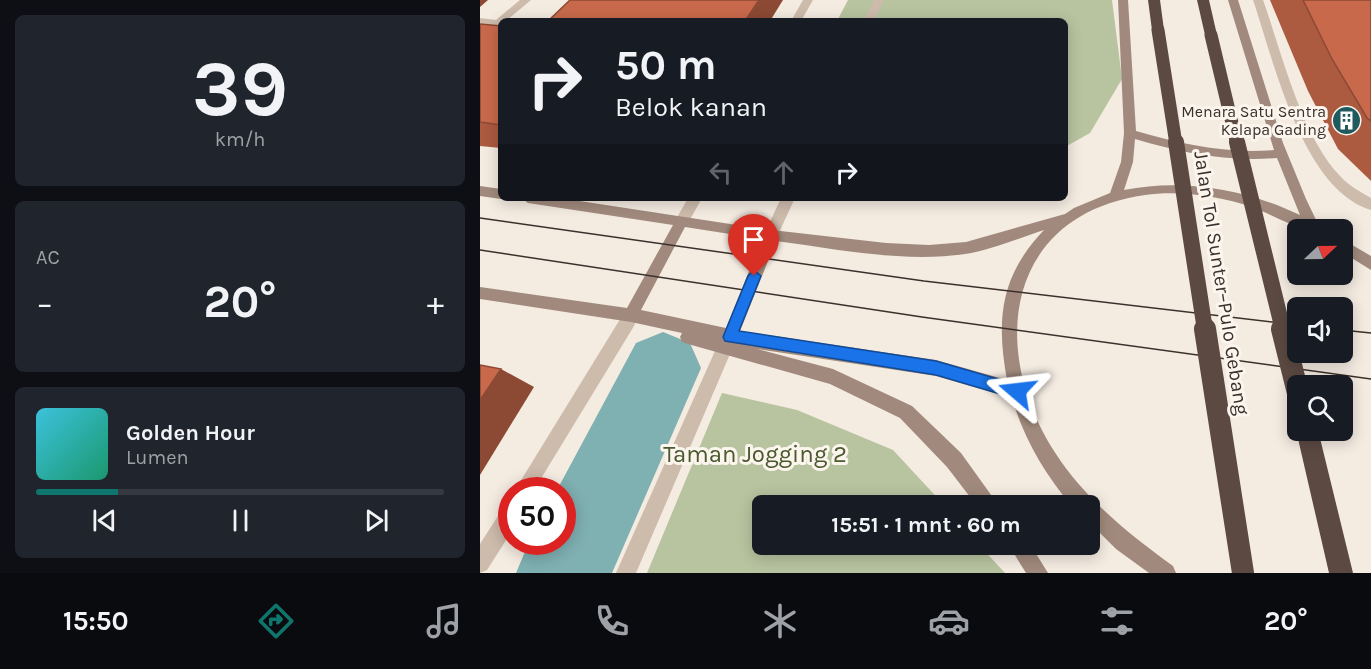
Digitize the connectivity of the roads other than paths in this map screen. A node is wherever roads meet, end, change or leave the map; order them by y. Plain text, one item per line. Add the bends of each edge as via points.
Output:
1 (526, 0) edge
2 (808, 0) edge
3 (879, 0) edge
4 (1123, 0) edge
5 (1154, 0) edge
6 (1203, 0) edge
7 (1233, 0) edge
8 (1258, 0) edge
9 (505, 18) edge
10 (798, 18) edge
11 (870, 18) edge
12 (480, 21) edge
13 (498, 23) edge
14 (1130, 133) junction
15 (1280, 154) junction
16 (480, 191) edge
17 (498, 194) edge
18 (1116, 195) junction
19 (548, 201) edge
20 (694, 201) edge
21 (786, 201) edge
22 (1371, 205) edge
23 (1066, 218) junction
24 (1293, 219) edge
25 (1310, 219) edge
26 (684, 222) junction
27 (767, 235) junction
28 (1353, 252) edge
29 (1371, 264) edge
30 (480, 293) edge
31 (634, 318) junction
32 (723, 339) junction
33 (1294, 375) edge
34 (1017, 391) junction
35 (1309, 441) edge
36 (532, 477) edge
37 (981, 495) edge
38 (1075, 495) edge
39 (1100, 519) edge
40 (498, 534) edge
41 (1026, 555) edge
42 (480, 563) edge
43 (1161, 571) edge
44 (626, 573) edge
45 (1038, 573) edge
46 (1243, 573) edge
47 (1341, 573) edge

1 - 9 street
2 - 10 street
3 - 11 street
4 - 14 main road
5 - 46 highway, Jalan Tol Sunter–Pulo Gebang, bridge
6 - 33 highway, Jalan Tol Sunter–Pulo Gebang, bridge
7 - 15 main road
8 - 22 street via 1317,155 1337,180
12 - 13 street
14 - 15 main road via 1182,149 1234,157
14 - 18 main road via 1127,162
15 - 25 main road via 1290,183
16 - 17 main road
18 - 23 main road
18 - 24 main road via 1141,190 1208,192 1250,201
19 - 26 main road
20 - 26 street
21 - 27 street
23 - 27 main road via 950,251 886,249
23 - 34 main road via 1035,247 1015,286 1008,334
26 - 27 main road
26 - 31 main road
27 - 32 main road
28 - 29 main road
30 - 31 main road
31 - 32 main road
31 - 36 street
32 - 34 main road via 936,368
32 - 37 main road via 833,376 906,412 954,460
32 - 44 street
34 - 38 main road via 1038,442
35 - 47 highway
39 - 43 main road
40 - 42 street
41 - 45 main road

